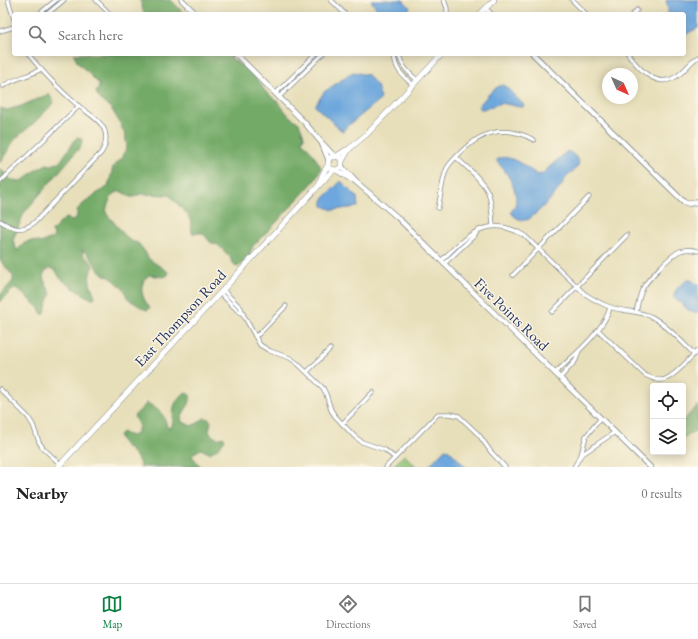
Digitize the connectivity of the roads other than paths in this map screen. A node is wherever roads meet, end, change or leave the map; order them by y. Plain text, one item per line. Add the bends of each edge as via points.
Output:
1 (8, 0) edge
2 (56, 0) edge
3 (64, 0) edge
4 (96, 0) edge
5 (182, 0) edge
6 (331, 0) edge
7 (444, 0) edge
8 (494, 0) edge
9 (572, 0) edge
10 (486, 9) junction
11 (41, 12) edge
12 (49, 12) edge
13 (108, 12) edge
14 (194, 12) edge
15 (343, 12) edge
16 (447, 12) edge
17 (482, 12) edge
18 (489, 12) edge
19 (584, 12) edge
20 (12, 13) edge
21 (12, 28) edge
22 (0, 31) edge
23 (30, 56) edge
24 (238, 56) edge
25 (314, 56) edge
26 (320, 56) edge
27 (399, 56) edge
28 (440, 56) edge
29 (534, 56) edge
30 (630, 56) edge
31 (698, 57) edge
32 (394, 59) joint
33 (400, 59) junction
34 (41, 69) junction
35 (298, 75) junction
36 (417, 80) junction
37 (413, 85) junction
38 (3, 86) dead end
39 (278, 95) junction
40 (79, 106) junction
41 (534, 140) dead end
42 (321, 142) junction
43 (350, 149) junction
44 (335, 157) junction
45 (456, 158) junction
46 (328, 163) junction
47 (341, 163) junction
48 (335, 170) junction
49 (355, 181) junction
50 (0, 182) edge
51 (320, 184) junction
52 (589, 198) dead end
53 (698, 201) edge
54 (438, 208) dead end
55 (0, 221) edge
56 (493, 226) junction
57 (628, 235) dead end
58 (538, 249) junction
59 (698, 252) edge
60 (443, 263) junction
61 (513, 275) dead end
62 (577, 287) junction
63 (222, 292) junction
64 (286, 306) dead end
65 (610, 308) junction
66 (552, 312) dead end
67 (636, 312) junction
68 (598, 330) junction
69 (255, 336) junction
70 (330, 349) dead end
71 (579, 350) junction
72 (698, 350) edge
73 (694, 354) junction
74 (307, 372) junction
75 (555, 373) junction
76 (560, 378) junction
77 (0, 389) edge
78 (374, 392) dead end
79 (601, 418) junction
80 (342, 424) junction
81 (615, 432) junction
82 (581, 455) junction
83 (395, 458) junction
84 (59, 466) edge
85 (386, 467) edge
86 (505, 467) edge
87 (574, 467) edge
88 (650, 467) edge

1 - 20 street
2 - 11 street
3 - 12 street
4 - 13 street
5 - 14 street
6 - 15 street
7 - 16 street
8 - 10 main road
9 - 19 street
10 - 17 main road
10 - 18 street
21 - 22 street
23 - 34 street
24 - 39 street
25 - 35 street
26 - 35 street
27 - 33 street
28 - 36 main road
29 - 53 street via 684,202 692,204
30 - 31 street via 650,77 664,81 677,76
32 - 33 street
32 - 37 street via 398,70
33 - 36 street via 403,67
34 - 38 street
34 - 40 street
35 - 39 street
36 - 37 main road
37 - 43 main road
39 - 42 street
40 - 50 street
40 - 55 street via 100,123 105,133 106,140 101,153 36,222 18,229
41 - 45 street via 515,132 488,134 473,141
42 - 44 street
42 - 46 street
43 - 44 main road
43 - 47 main road
44 - 46 main road
44 - 47 main road
45 - 54 street via 445,173
45 - 56 street via 478,178 488,193
46 - 48 main road via 330,168
46 - 51 main road, East Thompson Road
47 - 48 main road via 340,168
47 - 49 street, Five Points Road
48 - 49 street, Five Points Road
48 - 51 main road, East Thompson Road
49 - 60 street, Five Points Road via 397,217
51 - 63 main road, East Thompson Road
52 - 58 street
56 - 58 street via 516,230
56 - 60 street via 476,233
57 - 62 street
58 - 61 street
58 - 62 street
59 - 67 street via 688,249 673,256 643,287
60 - 75 street, Five Points Road
62 - 65 street via 595,301
62 - 66 street
63 - 69 street via 241,308
63 - 84 main road, East Thompson Road
64 - 69 street
65 - 67 street
65 - 68 street via 608,316
67 - 73 street via 652,317
68 - 71 street
68 - 73 street via 644,375 653,379 663,380 676,373
69 - 74 street via 264,348 292,359
70 - 74 street
71 - 75 street
71 - 76 street via 576,360
72 - 73 street
74 - 80 street via 324,390 333,414
75 - 76 street, Five Points Road
76 - 79 street, Five Points Road
77 - 84 street via 28,417 39,442
78 - 80 street
79 - 81 street, Five Points Road
79 - 82 street via 586,436
80 - 83 street via 358,440 384,450
81 - 82 street
81 - 88 street, Five Points Road
82 - 87 street
83 - 85 street
83 - 86 street via 438,414 451,414 459,416 479,435

